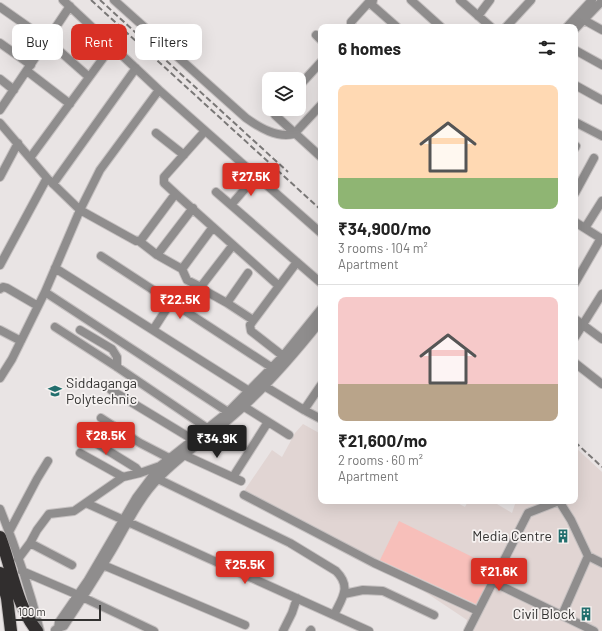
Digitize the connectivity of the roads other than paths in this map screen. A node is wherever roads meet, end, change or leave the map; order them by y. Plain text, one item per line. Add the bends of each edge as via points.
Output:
1 (63, 0) edge
2 (114, 0) edge
3 (411, 0) edge
4 (460, 0) edge
5 (490, 0) edge
6 (531, 0) edge
7 (592, 0) edge
8 (371, 1) edge
9 (602, 1) edge
10 (70, 6) junction
11 (0, 7) edge
12 (478, 16) junction
13 (584, 20) junction
14 (24, 24) edge
15 (58, 24) edge
16 (89, 24) edge
17 (351, 24) edge
18 (394, 24) edge
19 (438, 24) edge
20 (487, 24) edge
21 (509, 24) edge
22 (570, 24) edge
23 (578, 26) edge
24 (602, 30) edge
25 (0, 43) edge
26 (578, 52) edge
27 (63, 54) edge
28 (34, 60) edge
29 (102, 60) edge
30 (127, 60) edge
31 (318, 65) edge
32 (602, 65) edge
33 (29, 68) junction
34 (136, 68) junction
35 (89, 77) junction
36 (306, 78) edge
37 (0, 79) edge
38 (578, 87) edge
39 (14, 90) junction
40 (159, 90) junction
41 (602, 100) edge
42 (70, 104) junction
43 (318, 108) edge
44 (0, 110) edge
45 (276, 116) edge
46 (0, 123) edge
47 (578, 124) edge
48 (205, 131) junction
49 (156, 133) dead end
50 (294, 134) junction
51 (602, 136) edge
52 (18, 143) junction
53 (318, 153) edge
54 (184, 155) junction
55 (30, 158) junction
56 (594, 158) dead end
57 (256, 176) junction
58 (0, 177) edge
59 (50, 181) junction
60 (578, 187) edge
61 (216, 192) dead end
62 (177, 195) junction
63 (602, 201) edge
64 (230, 205) junction
65 (193, 208) junction
66 (80, 210) junction
67 (578, 224) edge
68 (213, 227) junction
69 (585, 228) junction
70 (318, 230) edge
71 (602, 239) edge
72 (139, 241) junction
73 (233, 245) junction
74 (157, 255) junction
75 (101, 256) dead end
76 (297, 262) junction
77 (0, 265) edge
78 (55, 268) junction
79 (182, 269) junction
80 (578, 272) edge
81 (248, 273) dead end
82 (318, 280) edge
83 (279, 286) junction
84 (202, 287) junction
85 (0, 289) edge
86 (46, 292) junction
87 (602, 294) edge
88 (171, 302) junction
89 (227, 303) junction
90 (38, 306) junction
91 (318, 313) edge
92 (254, 320) junction
93 (578, 321) edge
94 (582, 324) junction
95 (318, 325) edge
96 (55, 327) dead end
97 (0, 330) edge
98 (80, 330) dead end
99 (153, 330) junction
100 (578, 331) edge
101 (602, 339) edge
102 (21, 341) junction
103 (283, 356) junction
104 (578, 365) edge
105 (117, 367) junction
106 (271, 367) junction
107 (3, 368) edge
108 (0, 378) edge
109 (261, 384) junction
110 (602, 384) edge
111 (318, 389) edge
112 (111, 390) dead end
113 (249, 391) junction
114 (243, 406) junction
115 (304, 410) junction
116 (228, 412) junction
117 (318, 417) edge
118 (101, 418) dead end
119 (268, 422) junction
120 (207, 428) junction
121 (289, 435) dead end
122 (86, 437) dead end
123 (194, 442) junction
124 (80, 453) dead end
125 (184, 455) junction
126 (169, 458) junction
127 (48, 461) dead end
128 (160, 466) junction
129 (140, 473) junction
130 (232, 476) junction
131 (123, 477) junction
132 (158, 479) junction
133 (241, 481) dead end
134 (244, 495) dead end
135 (86, 503) junction
136 (551, 504) edge
137 (561, 504) edge
138 (0, 509) edge
139 (126, 520) junction
140 (5, 535) edge
141 (30, 543) junction
142 (588, 556) junction
143 (18, 559) junction
144 (602, 563) edge
145 (72, 565) dead end
146 (103, 565) junction
147 (22, 571) junction
148 (0, 573) edge
149 (493, 582) junction
150 (344, 594) junction
151 (81, 596) junction
152 (297, 598) junction
153 (478, 611) junction
154 (334, 615) junction
155 (434, 615) dead end
156 (562, 615) junction
157 (244, 625) dead end
158 (57, 629) edge
159 (10, 631) edge
160 (38, 631) edge
161 (154, 631) edge
162 (283, 631) edge
163 (369, 631) edge
164 (468, 631) edge
165 (594, 631) edge

1 - 10 street
2 - 50 street via 254,124 274,133
3 - 19 street
4 - 12 street
5 - 12 street
6 - 21 street
7 - 22 street
8 - 17 street
8 - 18 street via 372,5
9 - 13 street
10 - 15 street
10 - 16 street
11 - 14 street
12 - 20 street
13 - 23 street
13 - 24 street
25 - 33 street
26 - 32 street
27 - 35 street
28 - 33 street
29 - 35 street
30 - 34 street
31 - 36 street
33 - 39 street
33 - 42 street
34 - 40 street
34 - 59 street
35 - 42 street
37 - 39 street
38 - 41 street
39 - 44 street
40 - 48 street
40 - 66 street via 100,170
42 - 55 street
43 - 50 street
45 - 50 street
46 - 52 street
47 - 51 street
48 - 54 street
48 - 57 street
49 - 54 street
50 - 53 street
52 - 55 street
52 - 58 street
54 - 62 street via 164,179 164,183
55 - 59 street
56 - 60 street
57 - 64 street
57 - 70 street
59 - 66 street
59 - 77 street
61 - 64 street
62 - 65 street
62 - 72 street
63 - 69 street
64 - 76 street
65 - 68 street
65 - 74 street
66 - 72 street
66 - 78 street
67 - 69 street
68 - 73 street
68 - 79 street
69 - 71 street
71 - 80 street
72 - 74 street
73 - 83 street
73 - 84 street
74 - 79 street
75 - 88 street
76 - 82 street
76 - 83 street
78 - 86 street
78 - 99 street
79 - 84 street via 187,280
81 - 89 street
83 - 92 street
84 - 89 street via 204,291
85 - 90 street via 7,288
86 - 90 street
86 - 116 street
87 - 94 street
88 - 99 street
88 - 106 street
89 - 92 street
90 - 102 street
91 - 103 street
92 - 103 street via 250,325 252,331
93 - 94 street
94 - 100 street
94 - 101 street
95 - 109 street via 278,372
96 - 105 street
97 - 102 street
98 - 105 street via 112,349 117,357
99 - 113 street
102 - 107 street via 12,359
103 - 106 street
104 - 110 street
105 - 120 street
106 - 109 street
107 - 108 street
109 - 113 street
109 - 114 street
109 - 115 street
111 - 115 street
112 - 123 street
113 - 116 street
114 - 119 street
114 - 123 street via 234,416
115 - 117 street
116 - 120 street
118 - 126 street
119 - 121 street
119 - 130 street
120 - 123 street
122 - 129 street
123 - 125 street
123 - 126 street
124 - 131 street
125 - 130 street
125 - 132 street
126 - 128 street
127 - 140 street
128 - 129 street
128 - 139 street
129 - 131 street
130 - 133 street
131 - 135 street
132 - 139 street
132 - 150 street via 290,543 336,571 345,584
134 - 153 street via 374,563
135 - 139 street
135 - 141 street via 74,511 49,514
136 - 149 street via 528,513
137 - 142 street via 572,520
138 - 140 street
139 - 146 street
139 - 151 street
139 - 152 street
140 - 143 street
140 - 160 highway via 16,590 28,620
141 - 143 street
141 - 145 street
142 - 144 street
142 - 156 street
143 - 147 street
146 - 151 street
146 - 157 street
147 - 151 street
147 - 160 street via 34,605
148 - 159 highway via 7,598
149 - 153 street
149 - 156 street
150 - 154 street
150 - 155 street via 363,590 383,591
151 - 158 street via 64,626
151 - 161 street
152 - 154 street
152 - 162 street
153 - 164 street
154 - 163 street
156 - 165 street

